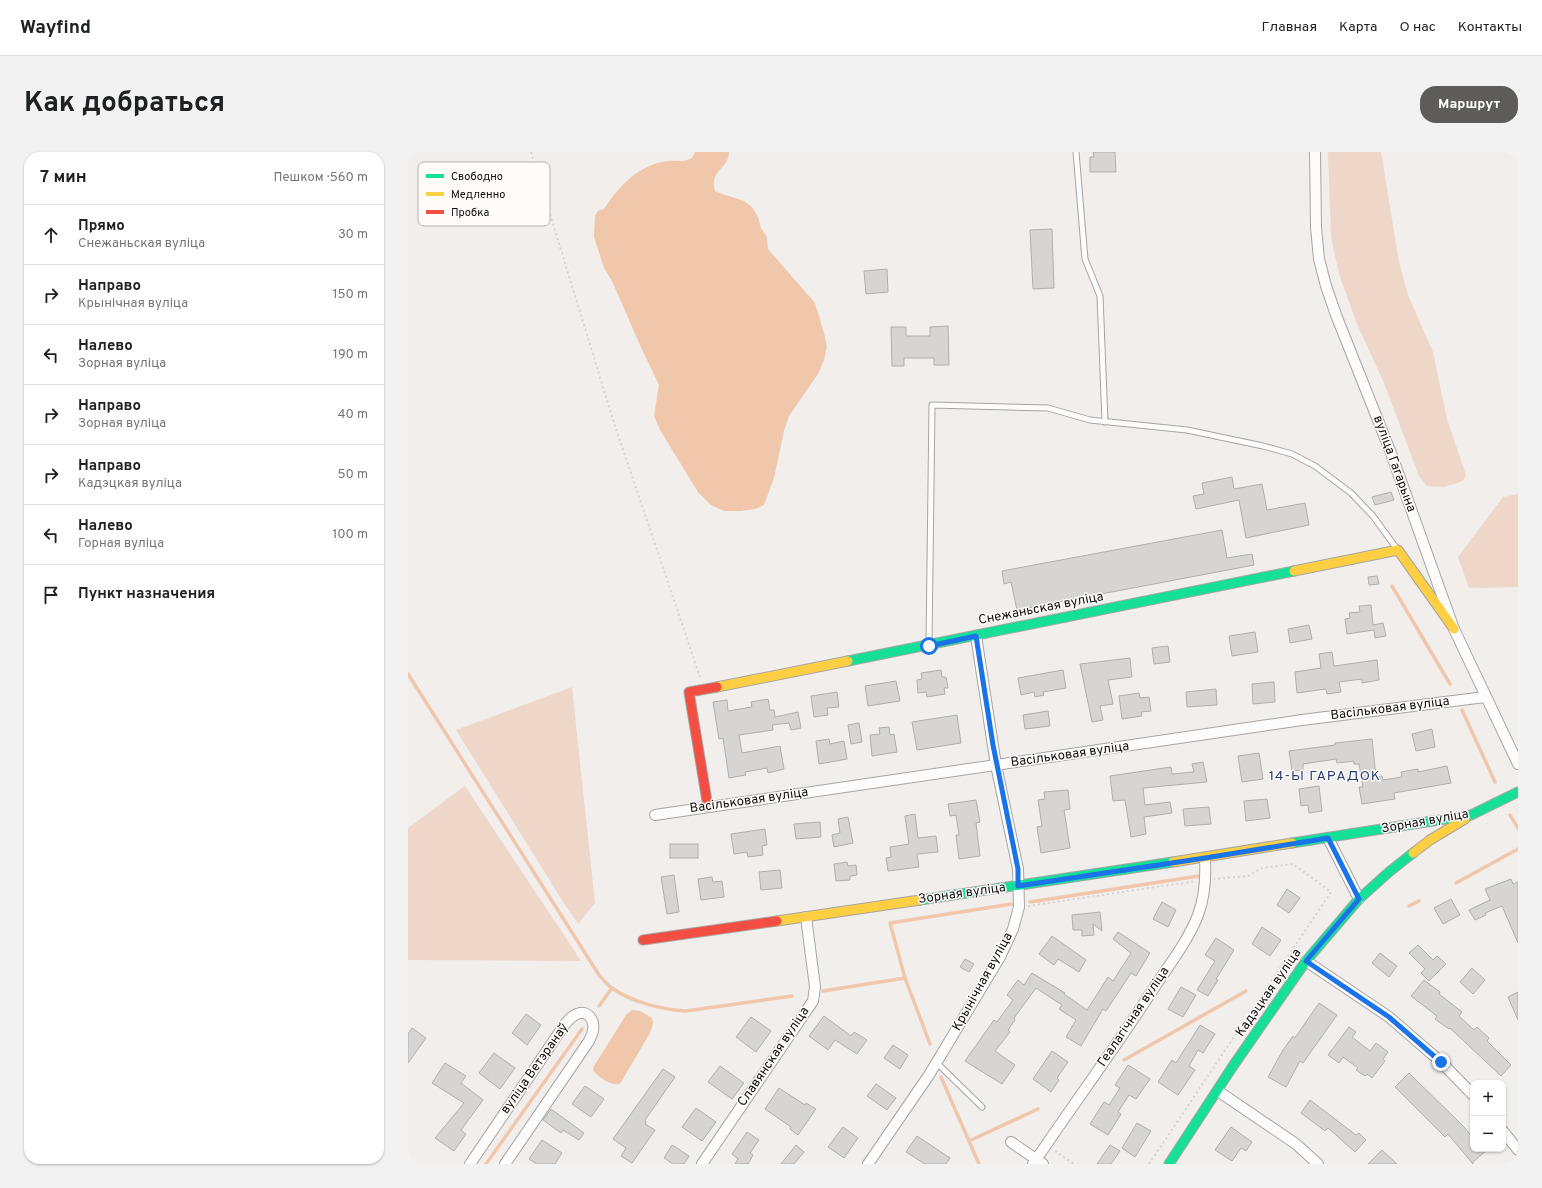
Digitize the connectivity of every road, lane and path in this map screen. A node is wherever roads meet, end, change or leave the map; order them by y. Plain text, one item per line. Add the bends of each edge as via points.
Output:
1 (531, 152) edge
2 (1076, 152) edge
3 (1315, 152) edge
4 (534, 162) edge
5 (550, 214) edge
6 (1105, 422) junction
7 (1398, 550) junction
8 (1454, 629) junction
9 (976, 636) junction
10 (929, 646) junction
11 (704, 690) junction
12 (1485, 697) junction
13 (1518, 764) edge
14 (996, 765) junction
15 (1518, 792) edge
16 (708, 807) junction
17 (654, 815) dead end
18 (1471, 815) junction
19 (1328, 838) junction
20 (1205, 858) junction
21 (1206, 880) junction
22 (1018, 886) junction
23 (1359, 899) junction
24 (1019, 907) junction
25 (806, 917) junction
26 (643, 940) dead end
27 (1306, 961) junction
28 (936, 1063) junction
29 (1218, 1090) junction
30 (1470, 1093) edge
31 (982, 1107) dead end
32 (1506, 1135) edge
33 (1011, 1142) dead end
34 (1045, 1145) junction
35 (1518, 1150) edge
36 (1038, 1162) edge
37 (470, 1164) edge
38 (505, 1164) edge
39 (702, 1164) edge
40 (868, 1164) edge
41 (1074, 1164) edge
42 (1149, 1164) edge
43 (1169, 1164) edge
44 (1318, 1164) edge

1 - 4 path
2 - 6 lane via 1085,259 1100,296
3 - 8 street, вуліца Гагарына via 1316,227 1319,259 1326,286 1391,453
5 - 11 path via 614,423
6 - 7 lane via 1187,430 1292,454 1315,466 1351,493 1373,516
6 - 10 lane via 1048,408 932,405
7 - 8 street
7 - 9 street, Снежаньская вуліца
8 - 12 street, вуліца Гагарына
9 - 10 street, Снежаньская вуліца
9 - 14 street, Крынічная вуліца
10 - 11 street, Снежаньская вуліца
11 - 16 street, Снежаньская вуліца via 689,692
12 - 13 street, вуліца Гагарына
12 - 14 street, Васільковая вуліца via 1302,720
14 - 16 street, Васільковая вуліца
14 - 22 street, Крынічная вуліца via 1018,869
15 - 18 street, Зорная вуліца
16 - 17 street, Васільковая вуліца
18 - 19 street, Зорная вуліца
18 - 23 street, Кадэцкая вуліца via 1430,840
19 - 20 street, Зорная вуліца
19 - 23 street
20 - 21 street, Геалагічная вуліца
20 - 22 street, Зорная вуліца
21 - 24 path
21 - 34 street, Геалагічная вуліца via 1191,931 1135,1017
21 - 42 path via 1248,876 1262,868 1294,864 1331,892
22 - 24 street, Крынічная вуліца
22 - 25 street, Зорная вуліца
23 - 27 street, Кадэцкая вуліца
24 - 28 street, Крынічная вуліца via 1013,929 1000,957
25 - 26 street, Зорная вуліца
25 - 39 street, Славянская вуліца via 815,987 812,1002
27 - 29 street, Кадэцкая вуліца
27 - 30 street via 1389,1017 1441,1062
28 - 31 lane
28 - 40 street, Крынічная вуліца
29 - 43 street, Кадэцкая вуліца
29 - 44 street via 1296,1144
32 - 35 street
33 - 36 street
34 - 36 street, Геалагічная вуліца
34 - 41 path
37 - 38 street, вуліца Ветэранаў via 568,1020 578,1013 586,1014 594,1023 588,1041

